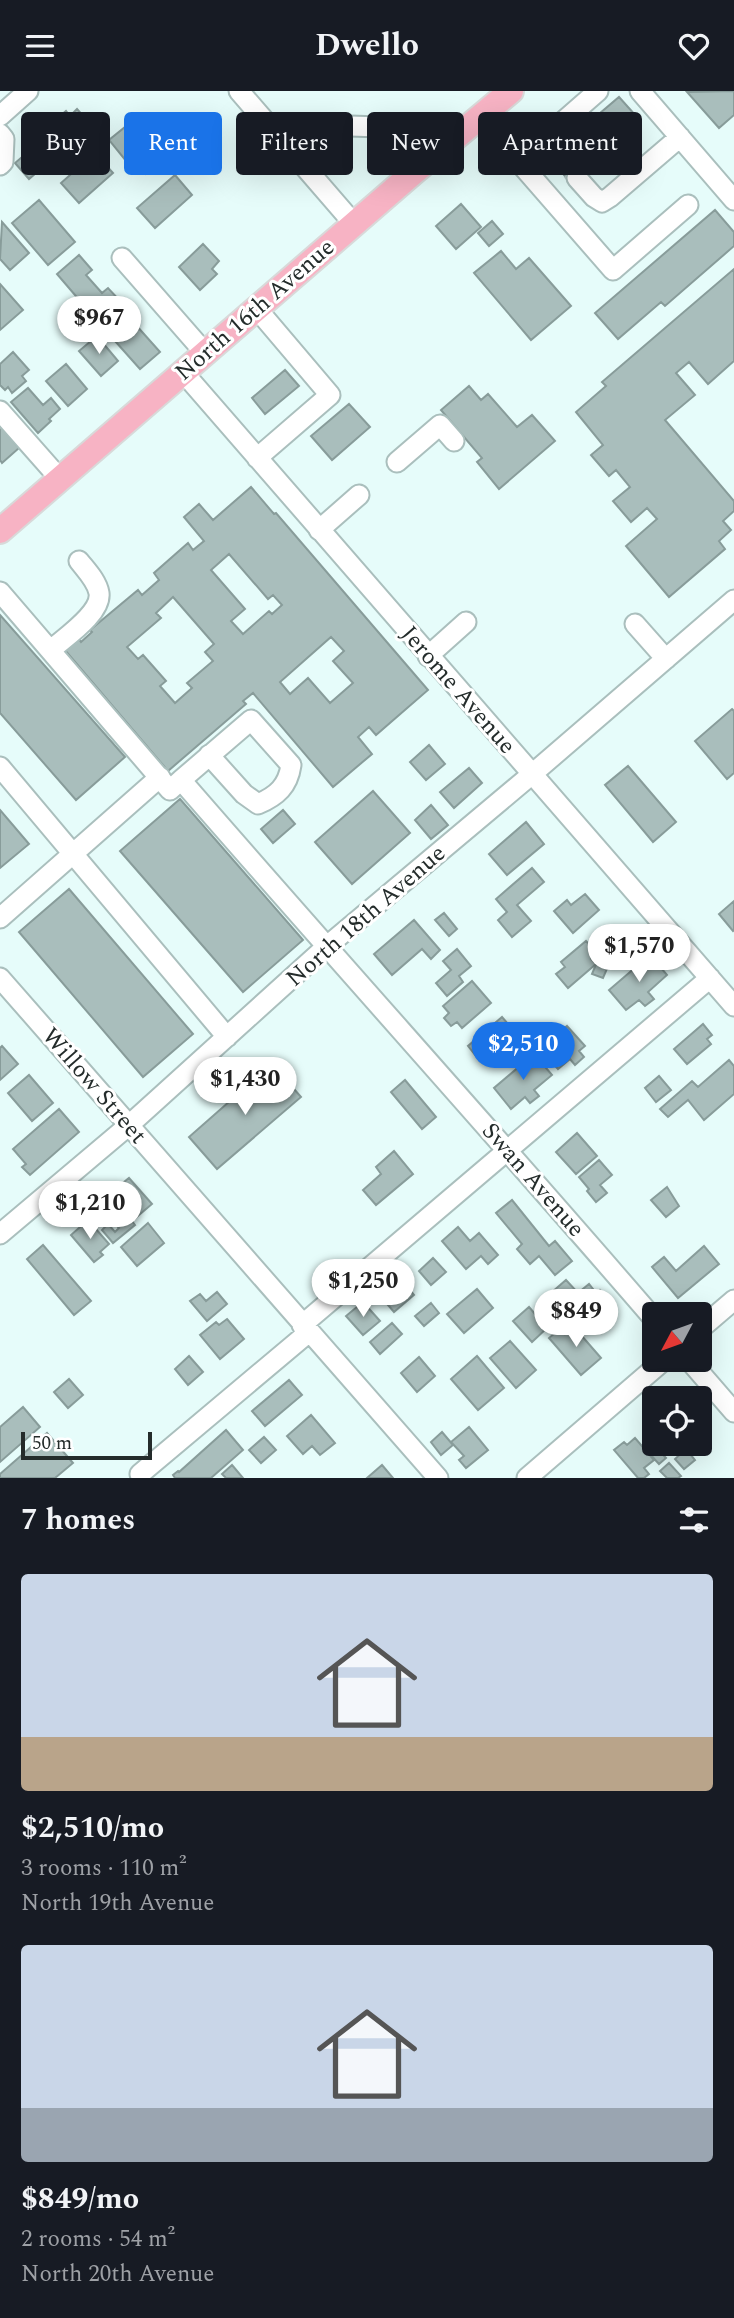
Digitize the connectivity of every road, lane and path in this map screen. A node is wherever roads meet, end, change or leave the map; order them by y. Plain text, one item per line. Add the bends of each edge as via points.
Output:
1 (28, 91) edge
2 (239, 91) edge
3 (511, 91) edge
4 (598, 91) edge
5 (640, 91) edge
6 (257, 112) edge
7 (486, 112) edge
8 (587, 112) edge
9 (0, 116) edge
10 (478, 119) edge
11 (464, 130) edge
12 (0, 135) edge
13 (680, 137) junction
14 (1, 163) edge
15 (642, 169) edge
16 (312, 175) edge
17 (411, 175) edge
18 (530, 175) edge
19 (635, 175) edge
20 (578, 178) tunnel mouth
21 (734, 200) edge
22 (688, 205) dead end
23 (354, 224) junction
24 (122, 258) dead end
25 (257, 309) junction
26 (205, 353) junction
27 (183, 372) junction
28 (0, 411) edge
29 (454, 441) dead end
30 (257, 458) junction
31 (397, 462) dead end
32 (60, 479) junction
33 (359, 495) dead end
34 (319, 530) junction
35 (0, 531) edge
36 (79, 561) dead end
37 (0, 592) edge
38 (734, 600) edge
39 (466, 622) dead end
40 (635, 624) dead end
41 (51, 650) junction
42 (428, 656) junction
43 (666, 659) junction
44 (209, 755) dead end
45 (0, 767) edge
46 (531, 775) junction
47 (160, 777) junction
48 (181, 781) junction
49 (73, 854) junction
50 (0, 918) edge
51 (327, 947) junction
52 (0, 978) edge
53 (710, 978) junction
54 (734, 1006) edge
55 (227, 1037) junction
56 (128, 1126) junction
57 (508, 1150) junction
58 (0, 1234) edge
59 (734, 1300) edge
60 (642, 1305) edge
61 (712, 1319) edge
62 (305, 1329) junction
63 (650, 1372) edge
64 (699, 1372) edge
65 (734, 1412) edge
66 (140, 1474) dead end
67 (438, 1478) edge
68 (527, 1478) edge

1 - 9 street
2 - 6 street
3 - 7 main road, North 16th Avenue
4 - 8 street
5 - 13 street
10 - 11 main road, North 16th Avenue
12 - 14 street via 4,139
13 - 15 street
13 - 21 street
16 - 23 street
17 - 23 main road, North 16th Avenue
18 - 22 street via 613,270
19 - 20 street via 602,202
23 - 25 main road, North 16th Avenue
24 - 26 street
25 - 26 main road, North 16th Avenue
25 - 30 street via 330,395
26 - 27 main road, North 16th Avenue
27 - 30 street, Jerome Avenue
27 - 32 main road, North 16th Avenue
28 - 32 street
29 - 31 street via 440,425
30 - 34 street, Jerome Avenue
32 - 35 main road, North 16th Avenue
33 - 34 street
34 - 42 street, Jerome Avenue
36 - 41 street via 94,581 99,602 88,618
37 - 41 street
38 - 43 street, North 18th Avenue
39 - 42 street
40 - 43 street
41 - 47 street
42 - 46 street, Jerome Avenue
43 - 46 street, North 18th Avenue
44 - 48 street
45 - 49 street
46 - 51 street, North 18th Avenue
46 - 53 street, Jerome Avenue
47 - 48 street via 170,790
47 - 49 street
48 - 51 street, Swan Avenue
49 - 50 street
49 - 55 street
51 - 55 street, North 18th Avenue
51 - 57 street, Swan Avenue
52 - 56 street, Willow Street
53 - 54 street, Jerome Avenue
53 - 57 street
55 - 56 street, North 18th Avenue
56 - 58 street, North 18th Avenue
56 - 62 street, Willow Street
57 - 60 street, Swan Avenue
57 - 62 street
59 - 61 street
62 - 66 street
62 - 67 street, Willow Street
63 - 68 street
64 - 65 street

